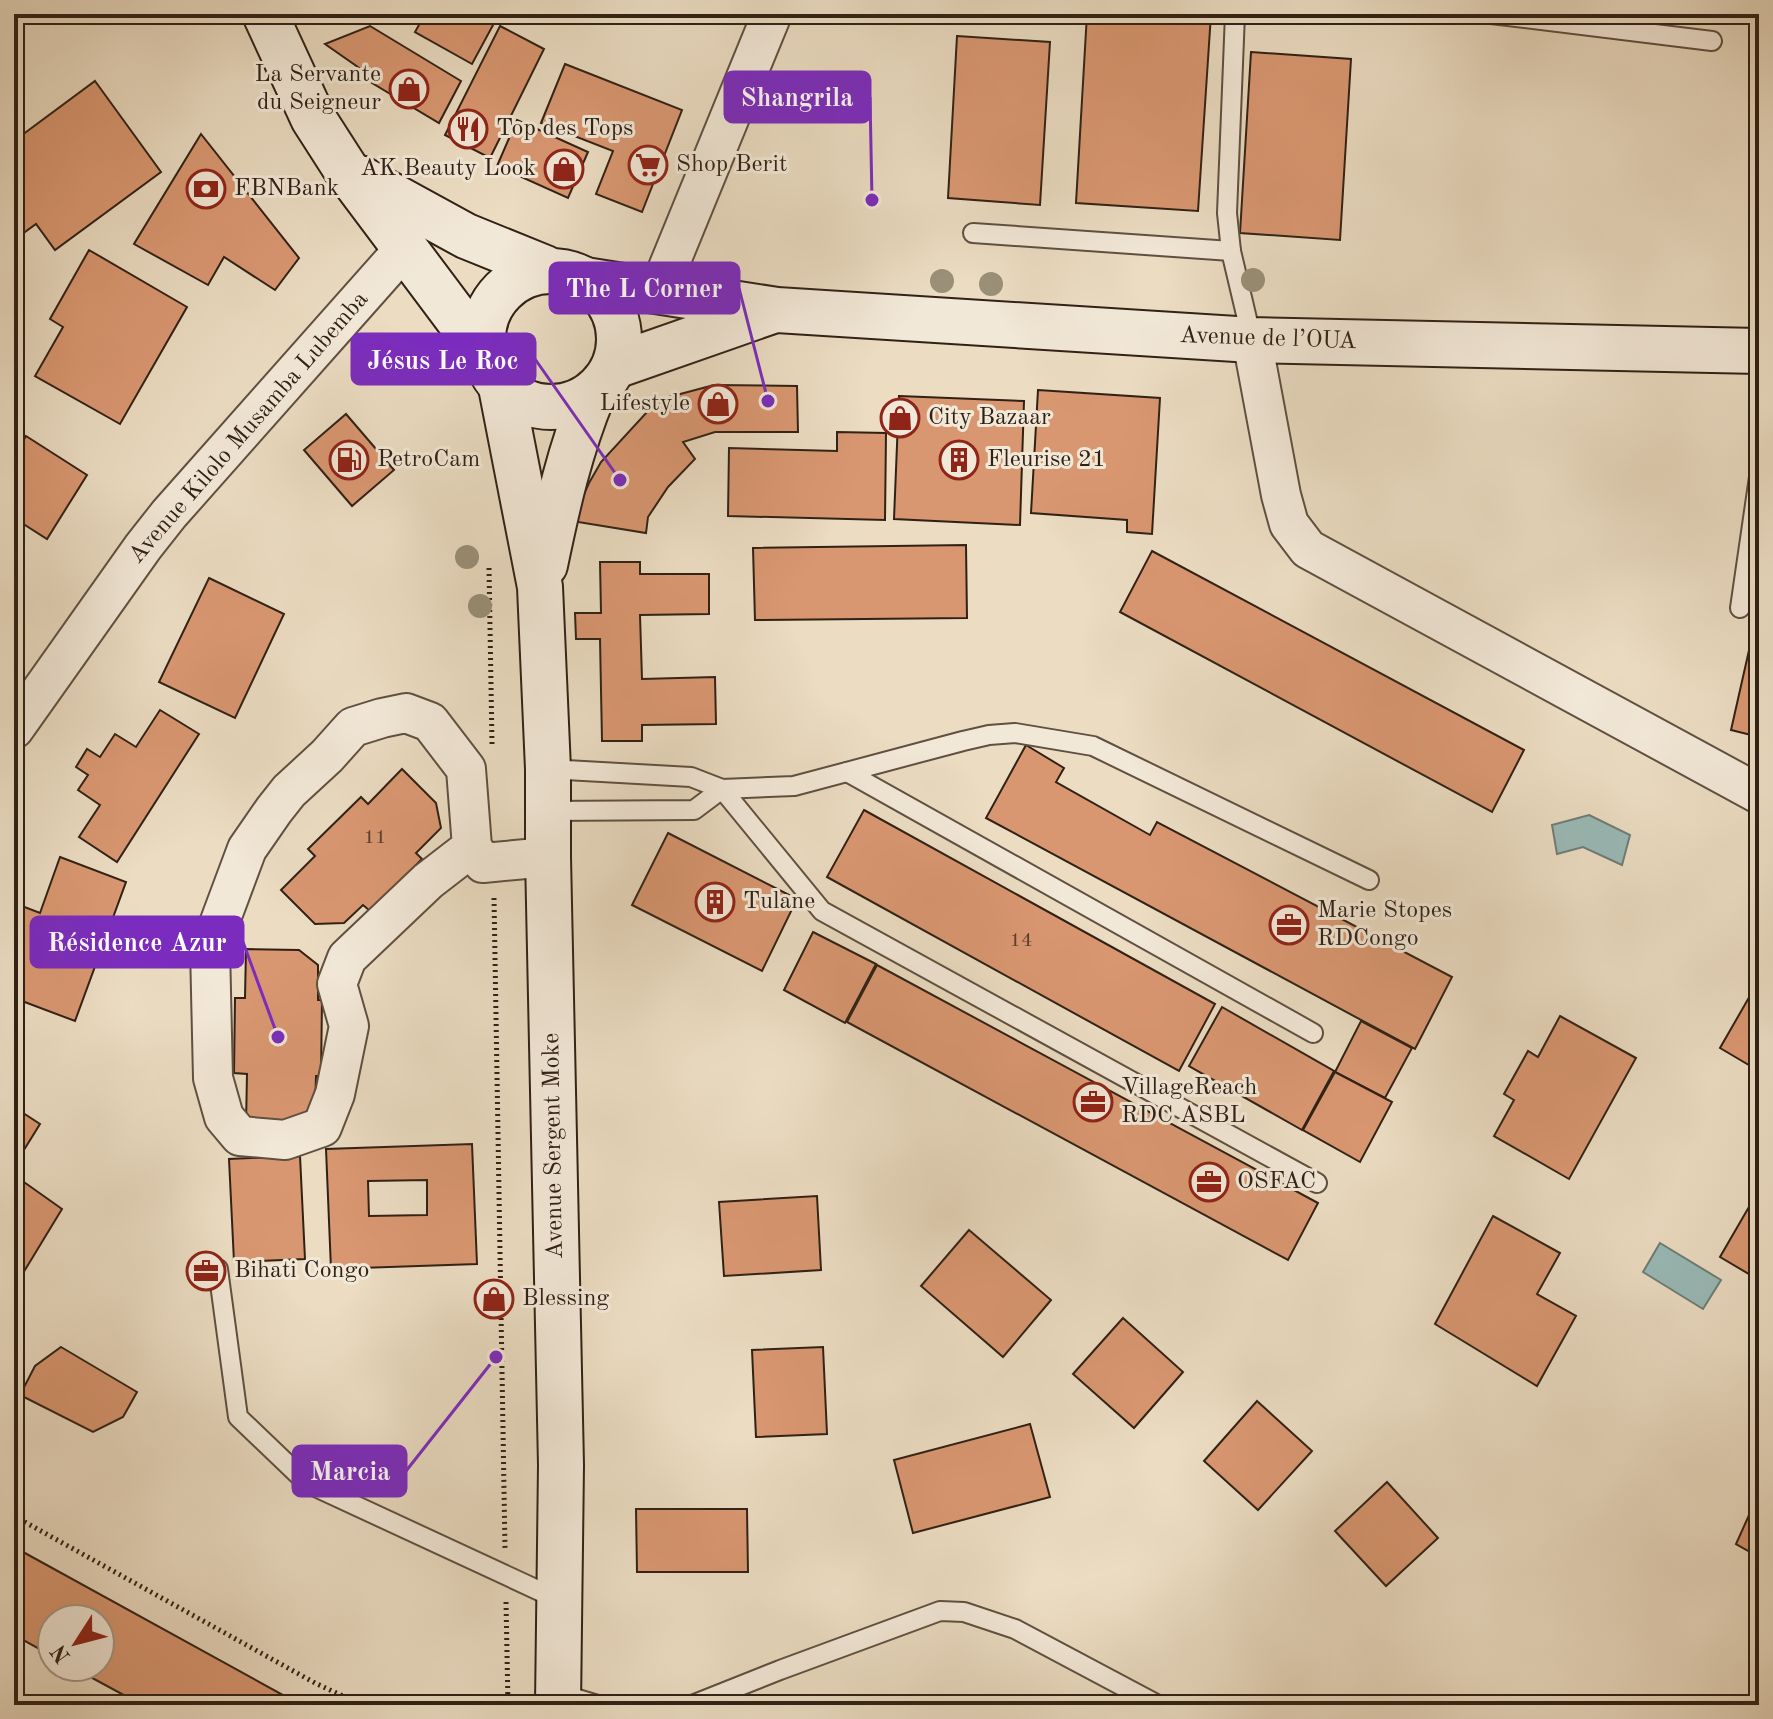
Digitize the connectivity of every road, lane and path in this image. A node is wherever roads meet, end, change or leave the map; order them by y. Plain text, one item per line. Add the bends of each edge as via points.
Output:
1 (265, 14) edge
2 (772, 14) edge
3 (1235, 14) edge
4 (1491, 14) edge
5 (1712, 41) dead end
6 (347, 171) junction
7 (973, 233) dead end
8 (405, 248) junction
9 (1231, 251) junction
10 (565, 274) junction
11 (659, 290) junction
12 (777, 310) junction
13 (1252, 340) junction
14 (1759, 351) edge
15 (494, 372) junction
16 (604, 380) junction
17 (1759, 477) edge
18 (489, 568) dead end
19 (540, 587) junction
20 (1740, 608) dead end
21 (14, 729) edge
22 (492, 755) dead end
23 (847, 772) junction
24 (722, 789) junction
25 (548, 790) junction
26 (1759, 794) edge
27 (483, 856) junction
28 (548, 857) junction
29 (1369, 880) dead end
30 (1313, 1033) dead end
31 (1317, 1183) dead end
32 (218, 1269) dead end
33 (14, 1516) edge
34 (505, 1575) junction
35 (558, 1599) junction
36 (572, 1701) edge
37 (362, 1705) edge
38 (508, 1705) edge
39 (692, 1705) edge
40 (1158, 1705) edge

1 - 6 main road, Avenue Sergent Moke via 313,118
2 - 11 street
3 - 9 lane via 1227,213
4 - 5 lane
6 - 8 main road, Avenue Sergent Moke
6 - 10 main road via 466,236
7 - 9 lane
8 - 15 main road, Avenue Sergent Moke
8 - 21 street, Avenue Kilolo Musamba Lubemba via 169,514
9 - 13 lane
10 - 11 main road, Avenue de l’OUA
10 - 15 main road via 517,277 496,296 483,321
10 - 16 main road via 610,301 621,333
11 - 12 main road, Avenue de l’OUA
12 - 13 main road, Avenue de l’OUA
12 - 16 main road, Avenue de l’OUA
13 - 14 main road, Avenue de l’OUA
13 - 26 street via 1281,495 1289,524 1308,549
15 - 16 main road via 522,401 546,408 571,406
15 - 19 main road, Avenue Sergent Moke
16 - 19 main road, Avenue Sergent Moke via 578,431
17 - 20 lane
18 - 22 path
19 - 25 main road, Avenue Sergent Moke
23 - 24 lane via 794,786
23 - 29 lane via 989,735 1015,733 1093,746
23 - 30 lane
24 - 25 lane via 691,777
24 - 25 lane via 694,810
24 - 31 lane via 822,911
25 - 28 main road, Avenue Sergent Moke
27 - 27 street via 466,769 430,722 406,713 353,727 289,791 247,849 210,948 213,1078 224,1117 240,1136 285,1140 322,1127 335,1094 349,1026 337,984 347,958 428,881
27 - 28 street
27 - 34 path
28 - 35 main road, Avenue Sergent Moke via 561,1465
32 - 34 lane via 238,1417 307,1483
33 - 37 path
34 - 35 lane
34 - 38 path
35 - 36 main road, Avenue Sergent Moke
39 - 40 lane via 940,1611 964,1612 1015,1629

